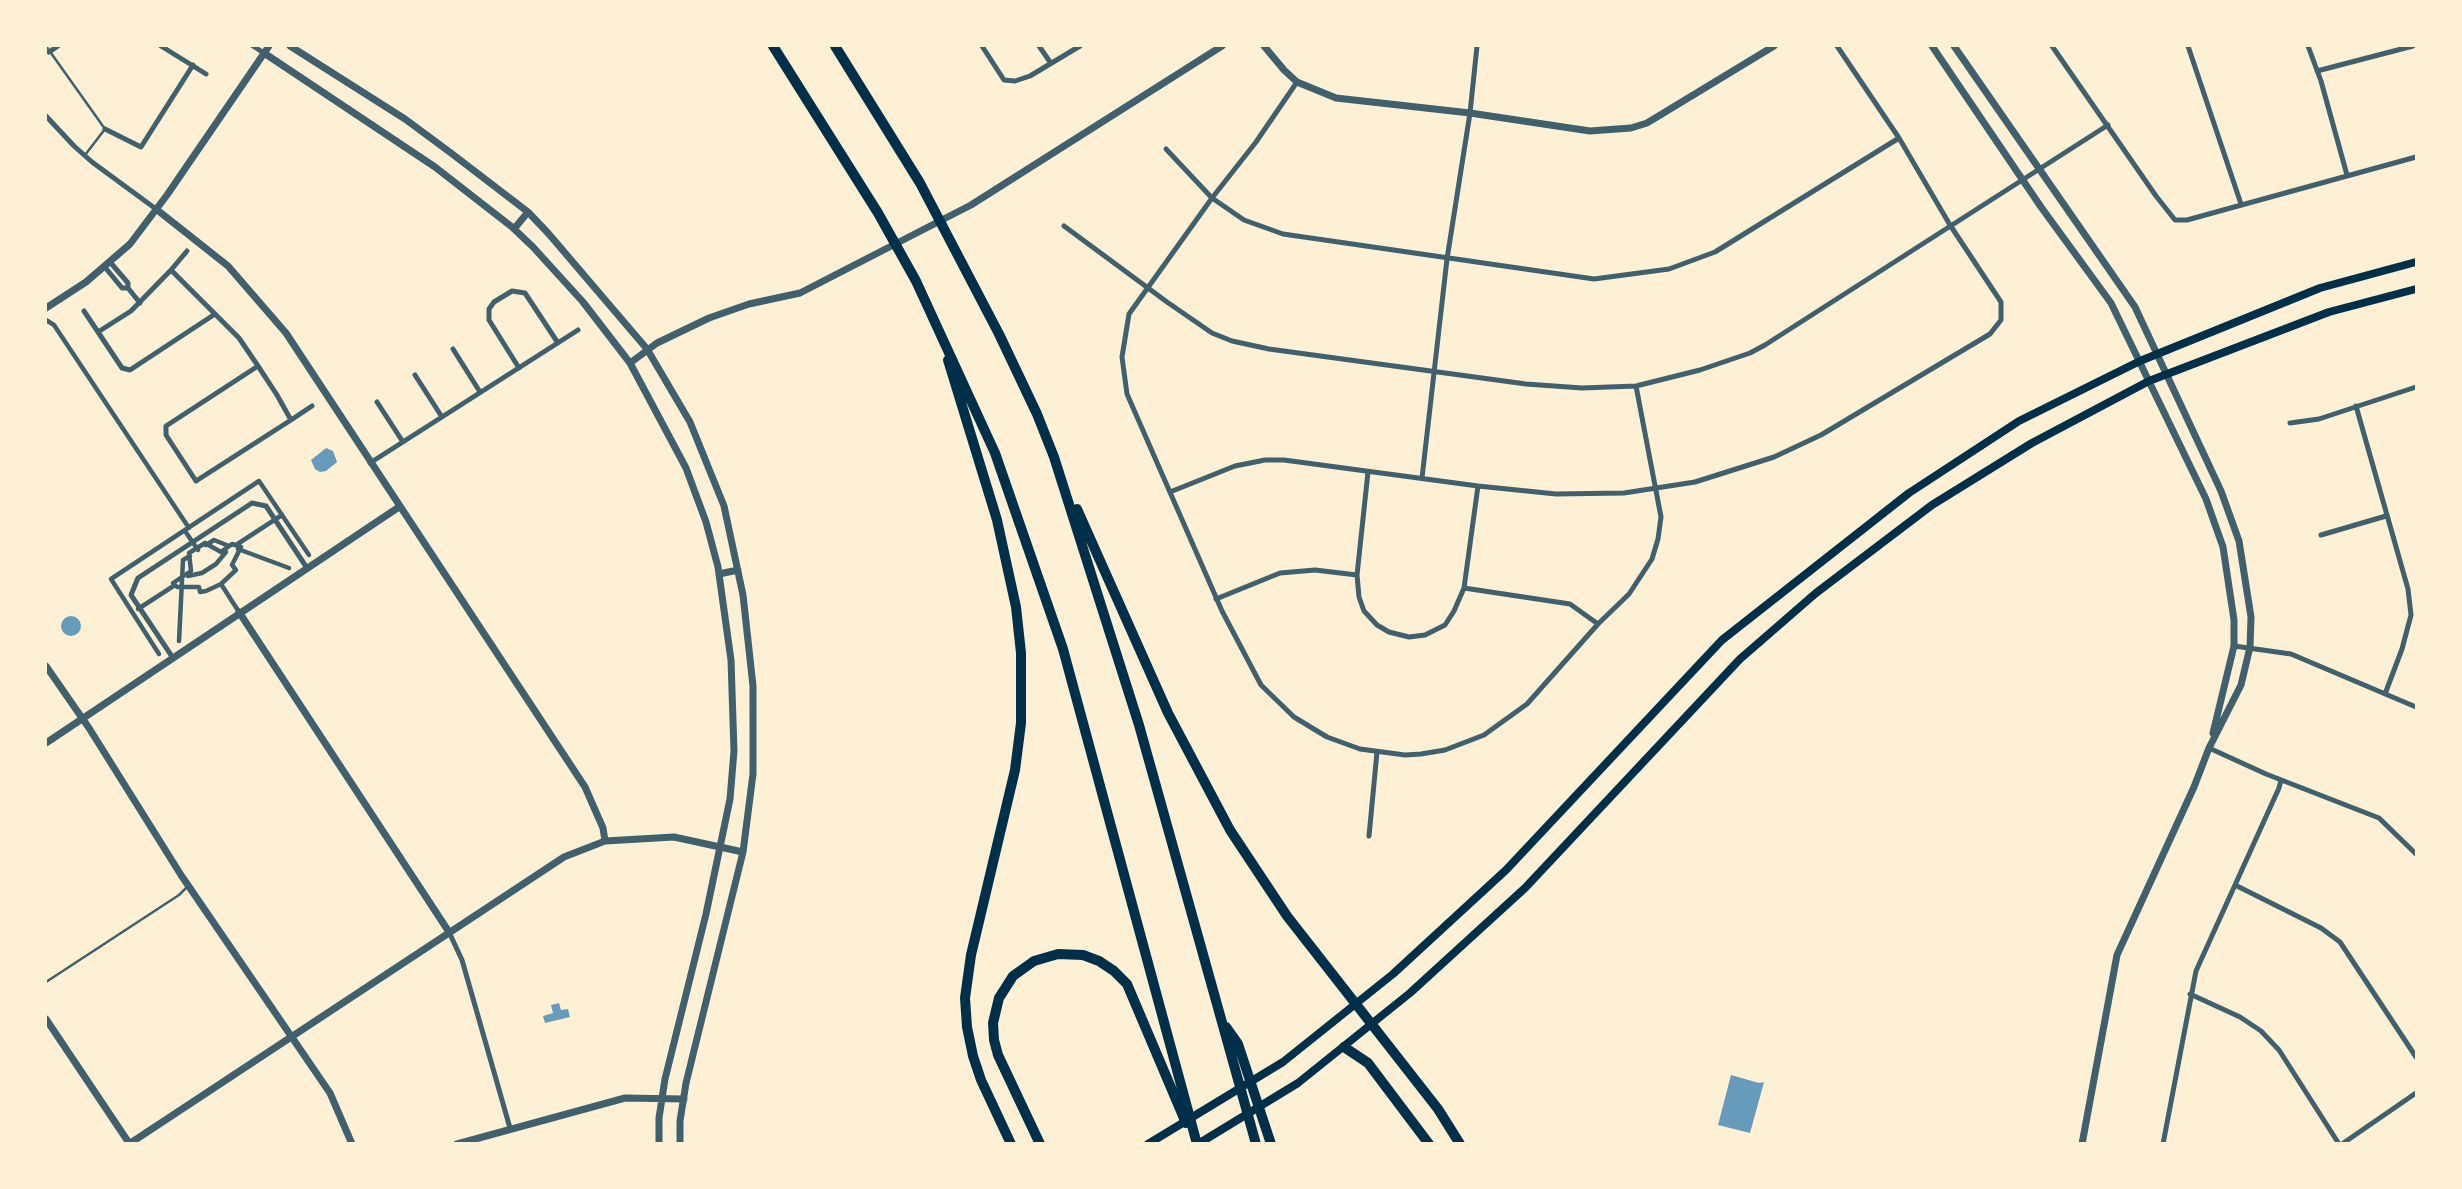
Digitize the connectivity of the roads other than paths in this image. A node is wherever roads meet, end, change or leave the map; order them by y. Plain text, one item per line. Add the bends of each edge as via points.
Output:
1 (58, 46) edge
2 (160, 46) edge
3 (253, 46) edge
4 (290, 46) edge
5 (773, 46) edge
6 (835, 46) edge
7 (982, 46) edge
8 (1039, 46) edge
9 (1079, 46) edge
10 (1222, 46) edge
11 (1264, 46) edge
12 (1477, 46) edge
13 (1774, 46) edge
14 (1837, 46) edge
15 (1932, 46) edge
16 (1954, 46) edge
17 (2052, 46) edge
18 (2188, 46) edge
19 (2308, 46) edge
20 (2413, 46) edge
21 (47, 49) edge
22 (266, 49) edge
23 (1050, 62) junction
24 (194, 65) junction
25 (2318, 71) junction
26 (206, 74) dead end
27 (1297, 82) junction
28 (1471, 113) junction
29 (46, 120) edge
30 (2108, 125) junction
31 (105, 129) junction
32 (1899, 138) junction
33 (1166, 149) dead end
34 (85, 155) junction
35 (2417, 157) edge
36 (2040, 168) junction
37 (2347, 175) junction
38 (2024, 178) junction
39 (1212, 198) junction
40 (2241, 204) junction
41 (156, 209) junction
42 (528, 212) junction
43 (1950, 225) junction
44 (1065, 226) dead end
45 (514, 229) junction
46 (187, 251) dead end
47 (1447, 259) junction
48 (2417, 262) edge
49 (107, 264) junction
50 (171, 270) junction
51 (1146, 288) junction
52 (2417, 289) edge
53 (140, 303) junction
54 (46, 309) edge
55 (84, 311) dead end
56 (215, 314) junction
57 (46, 320) edge
58 (939, 329) junction
59 (578, 330) dead end
60 (98, 332) junction
61 (558, 343) junction
62 (453, 349) dead end
63 (647, 349) junction
64 (2156, 354) junction
65 (2140, 361) junction
66 (630, 363) junction
67 (258, 366) junction
68 (519, 368) junction
69 (1433, 370) junction
70 (2166, 374) junction
71 (415, 375) dead end
72 (2150, 381) junction
73 (1636, 386) junction
74 (2417, 387) edge
75 (480, 393) junction
76 (377, 402) dead end
77 (2356, 406) junction
78 (312, 407) dead end
79 (442, 417) junction
80 (291, 420) junction
81 (2290, 423) dead end
82 (402, 442) junction
83 (1054, 457) junction
84 (370, 463) junction
85 (1368, 472) junction
86 (1422, 478) junction
87 (1478, 486) junction
88 (1656, 489) junction
89 (1170, 492) junction
90 (399, 507) junction
91 (282, 515) junction
92 (2386, 516) junction
93 (275, 519) junction
94 (187, 529) junction
95 (2321, 535) dead end
96 (193, 542) junction
97 (234, 547) junction
98 (198, 549) junction
99 (309, 555) dead end
100 (189, 556) junction
101 (289, 568) dead end
102 (307, 568) junction
103 (738, 570) junction
104 (719, 574) junction
105 (1357, 575) junction
106 (182, 579) junction
107 (220, 584) junction
108 (175, 585) junction
109 (181, 588) junction
110 (1464, 588) junction
111 (1216, 599) junction
112 (140, 608) junction
113 (239, 612) junction
114 (132, 613) junction
115 (1598, 624) junction
116 (179, 641) dead end
117 (2234, 646) junction
118 (2250, 646) junction
119 (159, 654) dead end
120 (173, 658) junction
121 (46, 666) edge
122 (2385, 694) junction
123 (2417, 707) edge
124 (82, 719) junction
125 (46, 743) edge
126 (2209, 748) junction
127 (1377, 752) junction
128 (2281, 780) junction
129 (1369, 836) dead end
130 (605, 841) junction
131 (721, 847) junction
132 (743, 852) junction
133 (2417, 854) edge
134 (189, 885) junction
135 (2235, 885) junction
136 (449, 932) junction
137 (46, 982) edge
138 (2190, 994) junction
139 (1357, 1004) junction
140 (46, 1019) edge
141 (1373, 1024) junction
142 (292, 1037) junction
143 (1230, 1039) junction
144 (1344, 1047) junction
145 (2417, 1057) edge
146 (2417, 1093) edge
147 (661, 1098) junction
148 (684, 1099) junction
149 (510, 1128) junction
150 (129, 1143) edge
151 (352, 1143) edge
152 (457, 1143) edge
153 (659, 1143) edge
154 (680, 1143) edge
155 (1010, 1143) edge
156 (1040, 1143) edge
157 (1148, 1143) edge
158 (1196, 1143) edge
159 (1256, 1143) edge
160 (1270, 1143) edge
161 (1429, 1143) edge
162 (1460, 1143) edge
163 (2082, 1143) edge
164 (2163, 1143) edge
165 (2341, 1143) edge

1 - 21 street
2 - 24 street
3 - 22 street
4 - 42 street via 405,119
5 - 58 highway via 878,213
6 - 83 highway via 920,183 999,334
7 - 23 street via 1004,80 1030,76
8 - 23 street
9 - 23 street
10 - 63 street via 971,205 800,293 709,318
11 - 27 street
12 - 28 street
13 - 28 street via 1660,116 1631,128 1590,131
14 - 32 street
15 - 38 street
16 - 36 street
17 - 30 street
18 - 40 street
19 - 25 street
20 - 25 street
21 - 31 lane
22 - 41 street
22 - 45 street via 435,167
24 - 26 street
24 - 31 street via 141,147
25 - 37 street
27 - 28 street via 1336,98
27 - 39 street
28 - 47 street
29 - 34 street
30 - 36 street
30 - 40 street via 2175,220
31 - 34 lane
32 - 43 street
32 - 47 street via 1715,252 1670,269 1594,279
33 - 39 street
34 - 41 street
35 - 37 street
36 - 38 street
36 - 64 street via 2135,307
37 - 40 street
38 - 43 street
38 - 65 street via 2111,303
39 - 47 street via 1244,220 1283,234
39 - 51 street
41 - 49 street via 130,244
41 - 84 street via 228,266 286,333
42 - 45 street
42 - 63 street
43 - 73 street via 1750,353
43 - 88 street via 2001,302 2001,320 1990,334 1786,452 1713,478
44 - 51 street
45 - 66 street via 583,302
46 - 50 street
47 - 69 street
48 - 64 main road via 2320,288
49 - 53 street via 128,283
49 - 54 street
50 - 53 street
50 - 56 street
51 - 69 street via 1212,333 1232,341
51 - 89 street via 1129,314 1122,357 1127,394
52 - 70 main road via 2329,312
53 - 60 street
55 - 60 street
56 - 60 street via 130,370 122,368
56 - 67 street
57 - 94 street via 54,325
58 - 155 highway via 997,520 1021,653 1022,712 1015,770 965,998 973,1056
58 - 158 highway via 995,453 1049,607
59 - 61 street
61 - 68 street
61 - 68 street via 525,293 514,290 502,297 489,307 489,318
62 - 75 street
63 - 66 street
63 - 103 street via 691,422 724,506
64 - 65 main road
64 - 70 street
65 - 72 street
65 - 139 main road via 2019,421 1909,493 1722,640 1506,870
66 - 104 street via 686,468
67 - 80 street
67 - 80 street via 166,426 166,435 196,481
68 - 75 street
69 - 73 street via 1567,387
69 - 86 street
70 - 72 main road
70 - 118 street via 2221,491 2239,541
71 - 79 street
72 - 117 street via 2206,499 2223,547
72 - 141 main road via 2032,443 1943,498 1816,593 1740,659 1525,888
73 - 88 street
74 - 77 street
75 - 79 street
76 - 82 street
77 - 81 street
77 - 92 street
78 - 80 street
79 - 82 street
82 - 84 street
83 - 139 highway via 1168,713 1213,801 1267,888
83 - 143 highway via 1139,725
84 - 90 street
85 - 86 street
85 - 89 street via 1265,460 1235,466
85 - 105 street
86 - 87 street
87 - 88 street via 1584,495
87 - 110 street
88 - 115 street via 1661,517 1652,559 1629,594
89 - 111 street
90 - 102 street
90 - 130 street via 584,787
91 - 93 street
91 - 94 street via 259,481
91 - 99 street
92 - 95 street
92 - 122 street via 2411,615
93 - 96 street via 266,506 251,503
93 - 97 street
93 - 102 street
94 - 96 street
94 - 114 street via 111,579
96 - 98 street
96 - 112 street via 135,580 131,595
97 - 98 street via 214,540
97 - 101 street
97 - 106 street via 202,573
97 - 107 street via 232,565 236,570
98 - 100 street
100 - 106 street via 183,560
100 - 106 street via 191,571
102 - 113 street
103 - 104 street
103 - 132 street via 753,699 753,774
104 - 131 street via 731,660 733,726 730,799
105 - 110 street via 1364,611 1389,632 1409,637 1445,625
105 - 111 street via 1315,570 1280,573
106 - 108 street
106 - 109 street
107 - 109 street via 200,592 199,587
107 - 113 street
108 - 109 street
108 - 112 street
109 - 116 street
110 - 115 street via 1570,604
111 - 127 street via 1258,681 1294,717 1327,737
112 - 114 street
112 - 120 street
113 - 120 street
113 - 136 street
114 - 119 street
115 - 127 street via 1527,704 1496,729 1436,752
117 - 118 street
117 - 126 street
118 - 122 street via 2291,654
118 - 126 street via 2241,685
120 - 124 street
121 - 124 street
122 - 123 street
124 - 125 street
124 - 134 street
126 - 128 street
126 - 163 street via 2117,955
127 - 129 street
128 - 133 street via 2378,818
128 - 135 street
130 - 131 street via 674,837
130 - 136 street via 548,866
131 - 132 street
131 - 147 street
132 - 148 street
134 - 137 lane
134 - 142 street
135 - 138 street
135 - 145 street via 2340,942
136 - 142 street
136 - 149 street via 463,960
138 - 164 street
138 - 165 street via 2263,1033
139 - 141 highway
139 - 157 main road via 1283,1062
140 - 150 street
141 - 144 main road
141 - 162 highway
142 - 150 street
142 - 151 street via 330,1093
143 - 159 highway
143 - 160 highway via 1238,1044
144 - 158 main road via 1298,1083
144 - 161 highway via 1368,1063
146 - 165 street
147 - 148 street
147 - 149 street via 625,1098
147 - 153 street
148 - 154 street
149 - 152 street
156 - 158 highway via 1000,1062 994,1014 1013,976 1050,955 1075,954 1091,957 1114,971 1132,992

